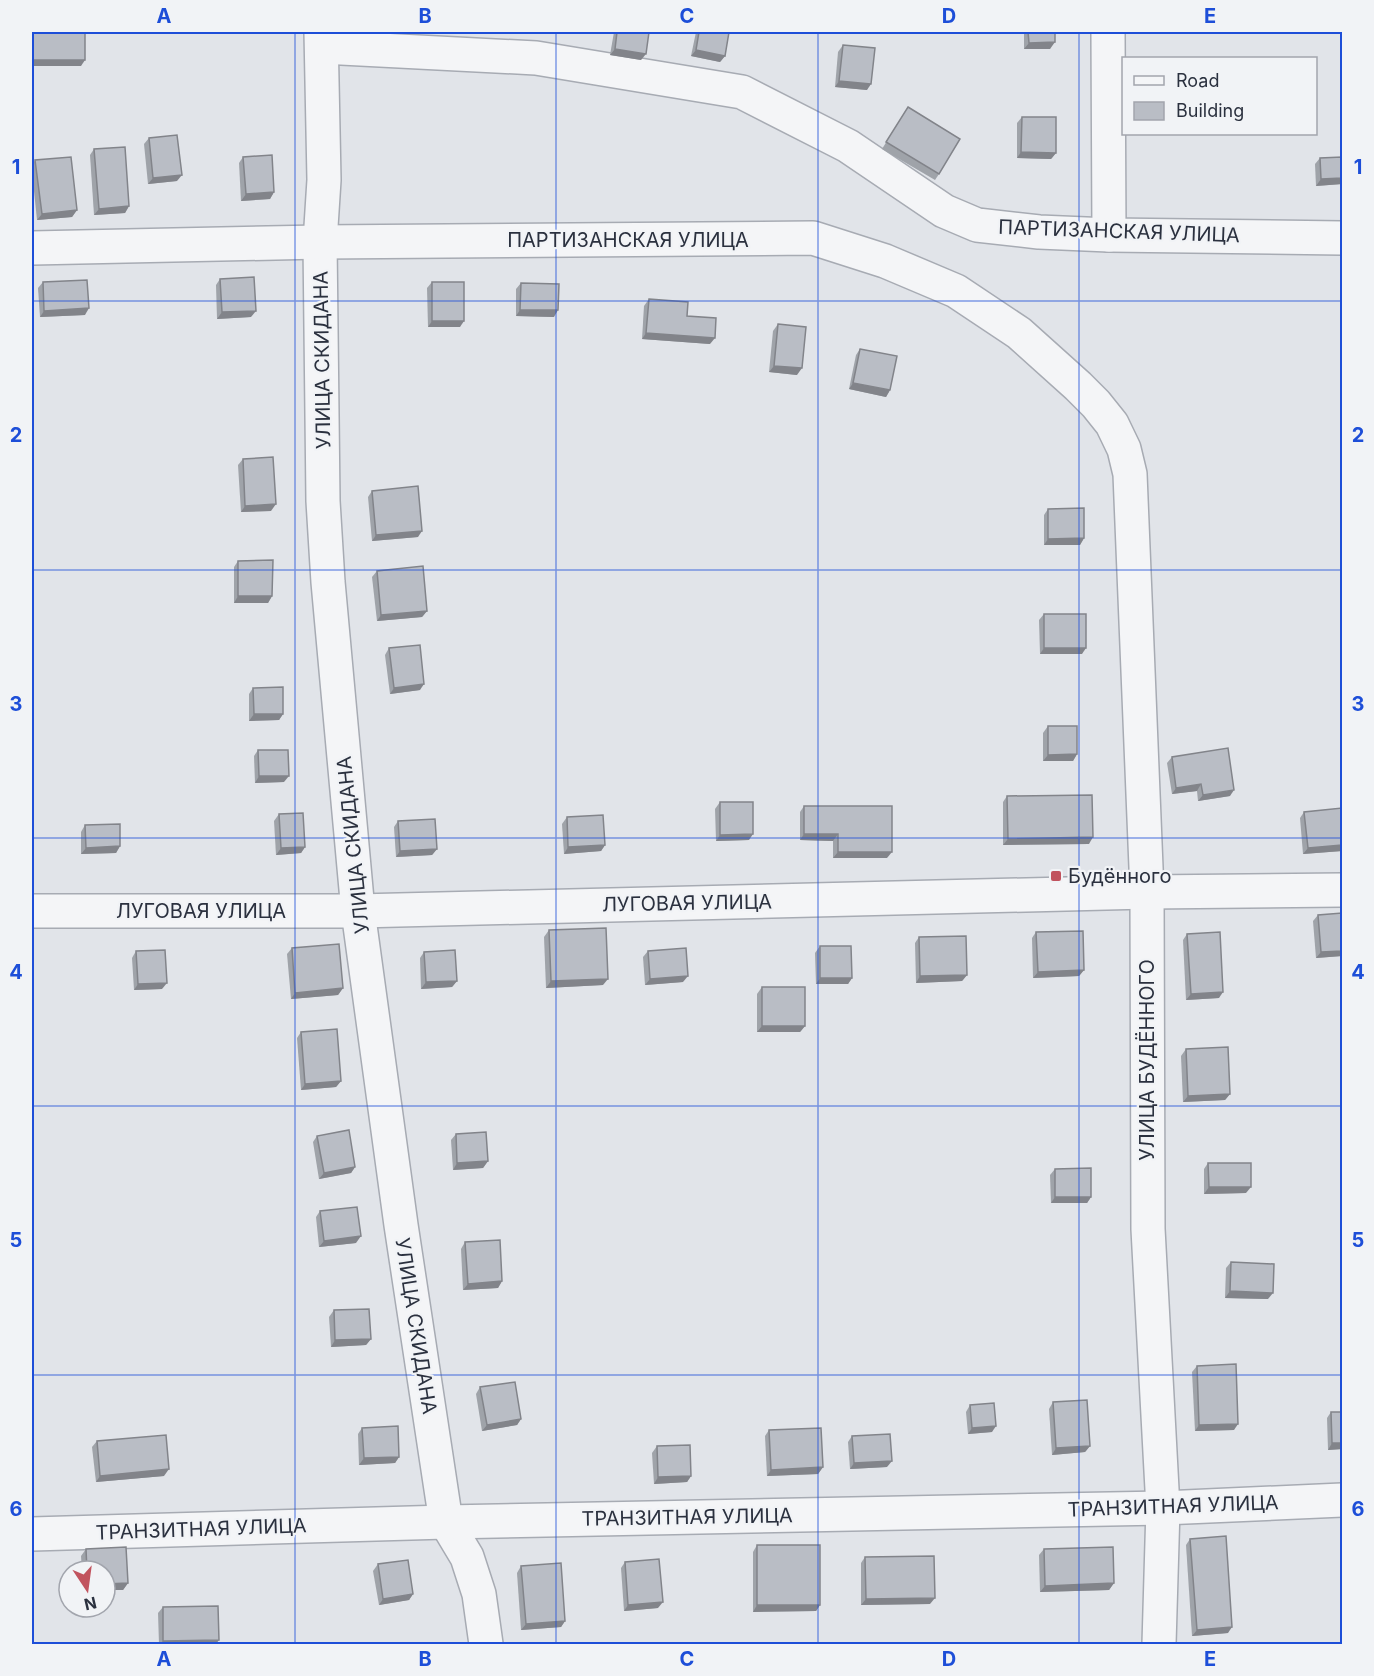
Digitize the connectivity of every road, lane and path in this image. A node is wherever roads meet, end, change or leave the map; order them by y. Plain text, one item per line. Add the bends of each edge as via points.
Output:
1 (1108, 32) edge
2 (322, 39) edge
3 (1109, 235) junction
4 (1342, 237) edge
5 (320, 242) junction
6 (32, 248) edge
7 (1130, 474) joint
8 (1342, 890) edge
9 (1146, 892) junction
10 (32, 911) edge
11 (358, 911) junction
12 (1342, 1500) edge
13 (1163, 1508) junction
14 (446, 1522) junction
15 (32, 1534) edge
16 (486, 1644) edge
17 (1159, 1644) edge

1 - 3 street
2 - 3 street, ПАРТИЗАНСКАЯ УЛИЦА via 536,58 742,92 848,146 959,218 977,225
2 - 5 street, УЛИЦА СКИДАНА via 324,180
3 - 4 street, ПАРТИЗАНСКАЯ УЛИЦА
5 - 6 street, ПАРТИЗАНСКАЯ УЛИЦА
5 - 7 street, ПАРТИЗАНСКАЯ УЛИЦА via 813,238 885,261 956,291 1019,333 1078,386 1112,424
5 - 11 street, УЛИЦА СКИДАНА via 323,501
7 - 9 street, УЛИЦА БУДЁННОГО
8 - 9 street, ЛУГОВАЯ УЛИЦА
9 - 11 street, ЛУГОВАЯ УЛИЦА
9 - 13 street, УЛИЦА БУДЁННОГО via 1148,1228
10 - 11 street, ЛУГОВАЯ УЛИЦА
11 - 14 street, УЛИЦА СКИДАНА via 400,1224
12 - 13 street, ТРАНЗИТНАЯ УЛИЦА
13 - 14 street, ТРАНЗИТНАЯ УЛИЦА
13 - 17 street, УЛИЦА БУДЁННОГО
14 - 15 street, ТРАНЗИТНАЯ УЛИЦА
14 - 16 street, УЛИЦА СКИДАНА via 470,1566 479,1594

